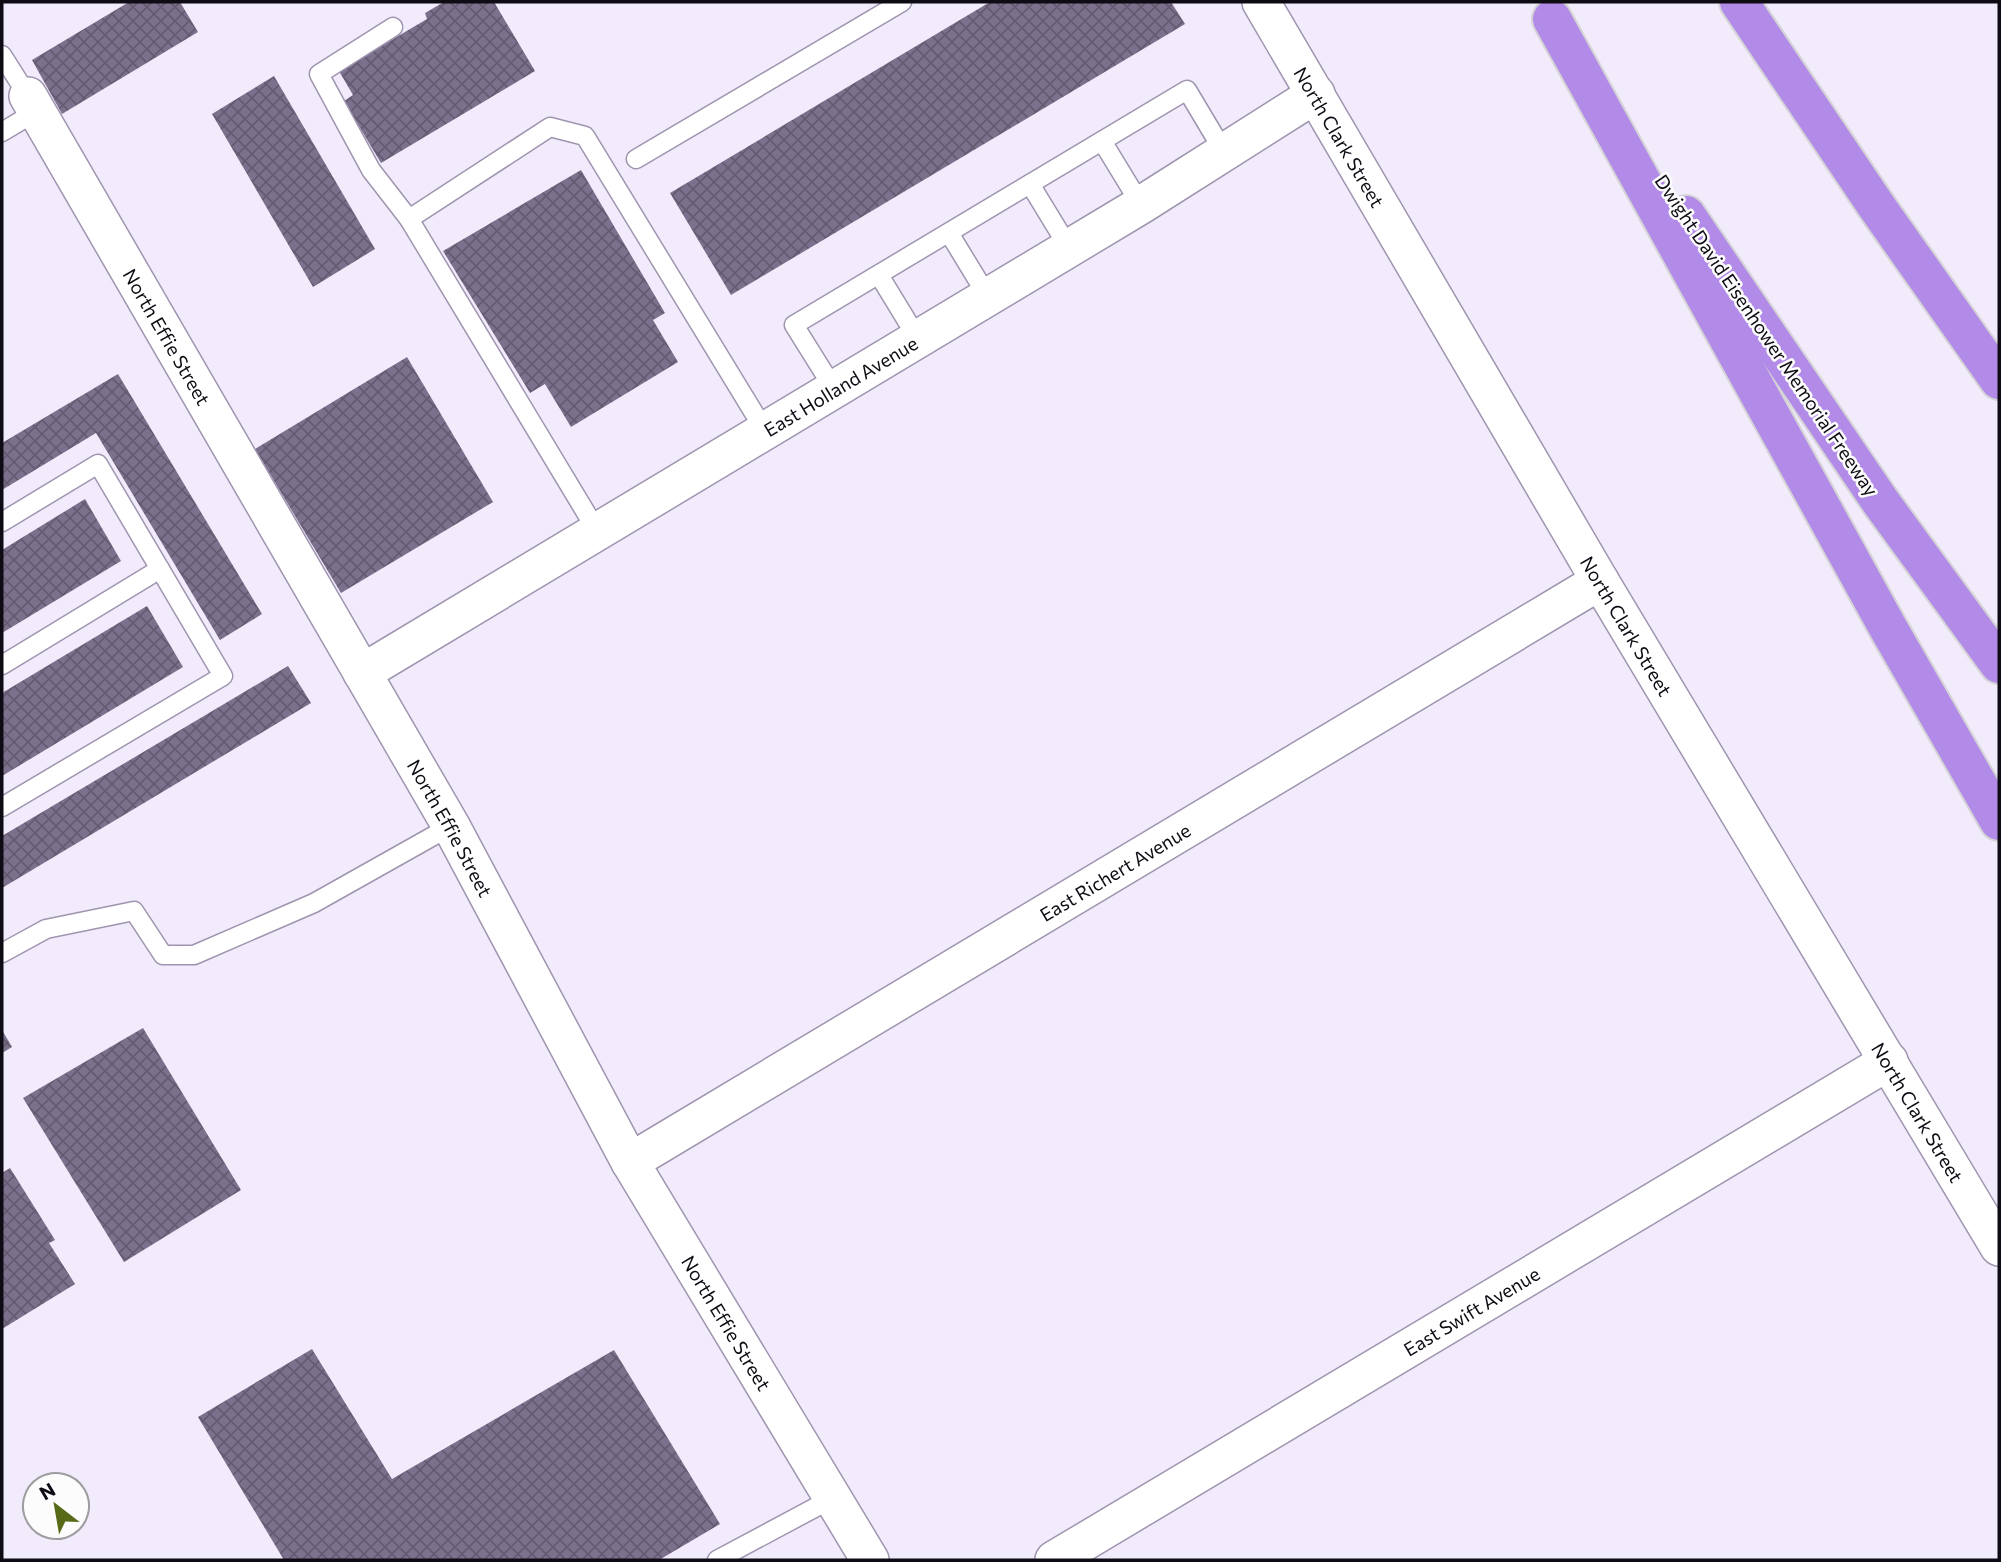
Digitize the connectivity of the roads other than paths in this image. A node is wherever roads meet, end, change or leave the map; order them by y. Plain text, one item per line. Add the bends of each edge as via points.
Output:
1 (902, 2) edge
2 (1261, 2) edge
3 (1739, 2) edge
4 (1547, 10) edge
5 (393, 27) dead end
6 (2, 55) edge
7 (1316, 94) junction
8 (32, 103) junction
9 (2, 132) edge
10 (1102, 141) junction
11 (1224, 152) junction
12 (636, 159) dead end
13 (1030, 184) junction
14 (1141, 205) junction
15 (409, 219) junction
16 (949, 233) junction
17 (1069, 248) junction
18 (879, 275) junction
19 (988, 298) junction
20 (918, 339) junction
21 (1999, 380) edge
22 (834, 389) junction
23 (765, 430) junction
24 (2, 522) edge
25 (597, 531) junction
26 (160, 569) junction
27 (1600, 581) junction
28 (1999, 664) edge
29 (2, 665) edge
30 (362, 673) junction
31 (2, 807) edge
32 (1999, 821) edge
33 (451, 826) junction
34 (2, 953) edge
35 (1889, 1060) junction
36 (630, 1162) junction
37 (1999, 1247) edge
38 (832, 1498) junction
39 (717, 1560) edge
40 (870, 1560) edge
41 (1054, 1560) edge

1 - 12 lane
2 - 7 street, North Clark Street
3 - 21 highway
4 - 28 highway, Dwight David Eisenhower Memorial Freeway via 1880,501
4 - 32 highway
5 - 15 lane via 319,74 371,170
6 - 8 lane
7 - 11 street, East Holland Avenue
7 - 27 street, North Clark Street
8 - 9 lane
8 - 30 street, North Effie Street
10 - 11 lane via 1187,90
10 - 13 lane
10 - 14 lane
11 - 14 street, East Holland Avenue
13 - 16 lane
13 - 17 lane
14 - 17 street, East Holland Avenue
15 - 23 lane via 550,127 585,136
15 - 25 lane
16 - 18 lane
16 - 19 lane
17 - 19 street, East Holland Avenue
18 - 20 lane
18 - 22 lane via 794,325
19 - 20 street, East Holland Avenue
20 - 22 street, East Holland Avenue
22 - 23 street, East Holland Avenue
23 - 25 street, East Holland Avenue
24 - 26 lane via 98,464
25 - 30 street, East Holland Avenue
26 - 29 lane
26 - 31 lane via 223,676
27 - 35 street, North Clark Street
27 - 36 street, East Richert Avenue
30 - 33 street, North Effie Street
33 - 34 lane via 314,903 194,955 163,955 134,911 46,929
33 - 36 street, North Effie Street
35 - 37 street, North Clark Street
35 - 41 street, East Swift Avenue
36 - 38 street, North Effie Street
38 - 39 lane
38 - 40 street, North Effie Street

